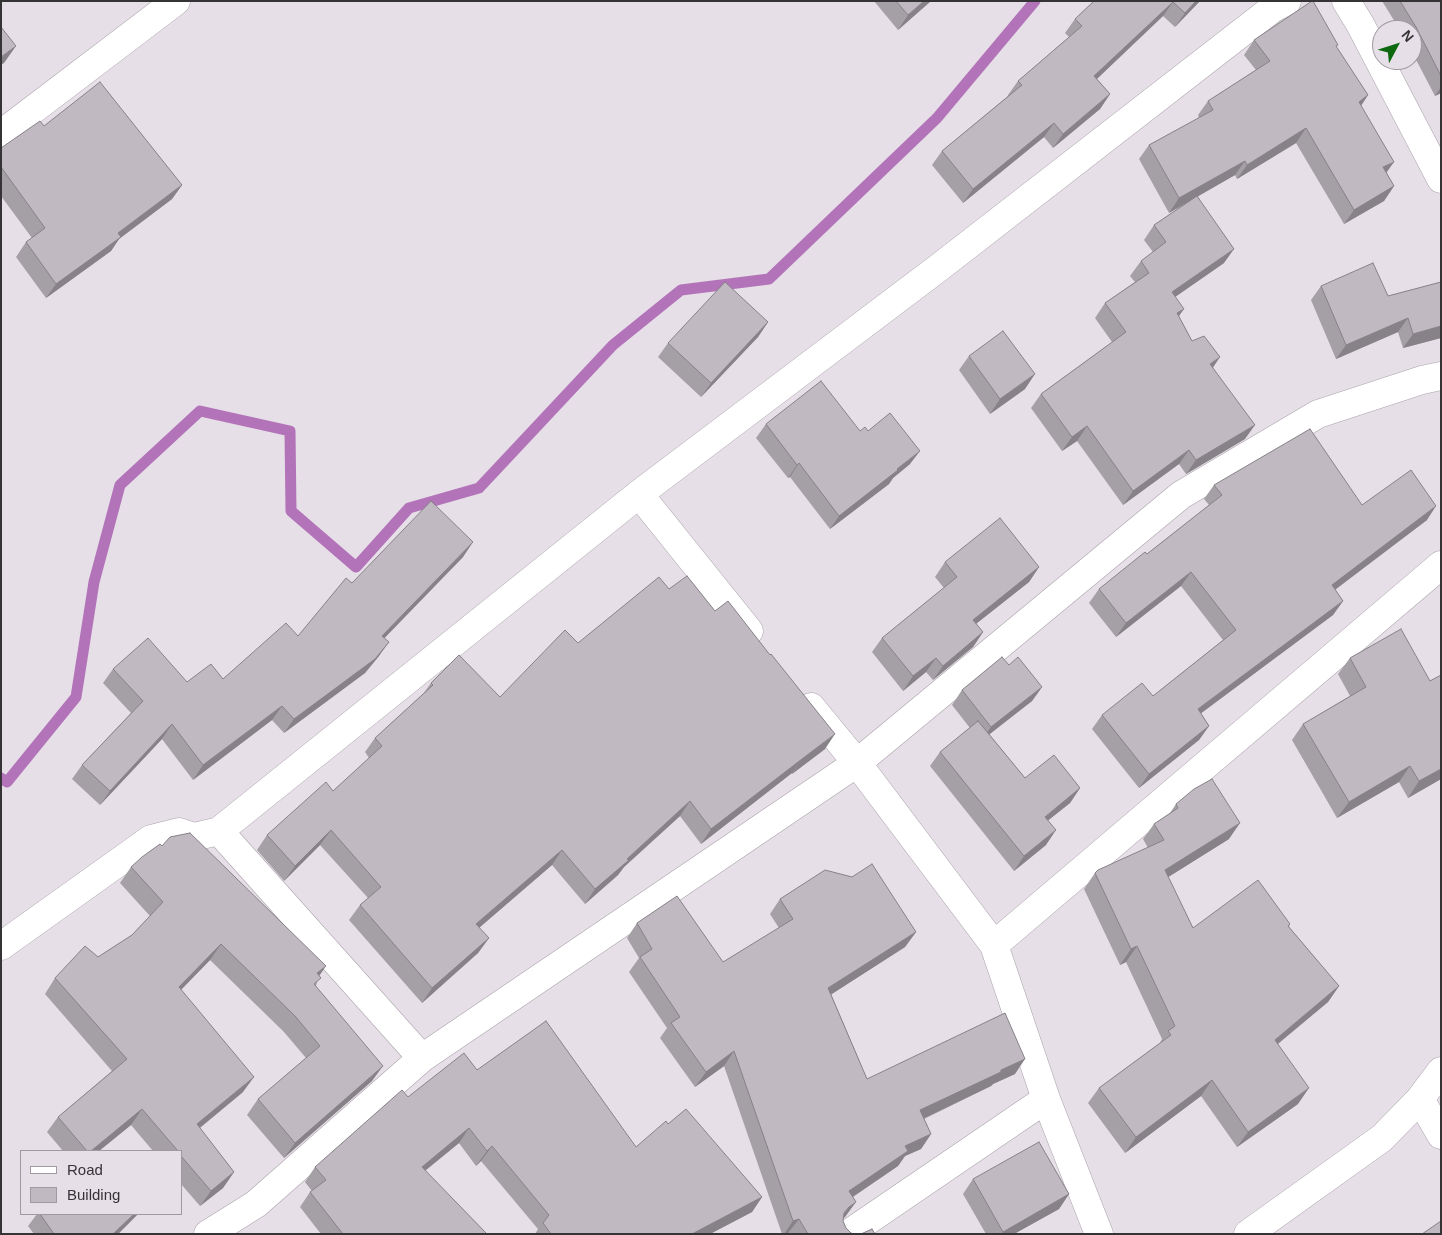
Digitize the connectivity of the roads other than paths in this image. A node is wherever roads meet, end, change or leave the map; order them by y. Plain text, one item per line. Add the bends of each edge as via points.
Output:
1 (176, 1) edge
2 (1287, 1) edge
3 (1346, 1) edge
4 (1, 134) edge
5 (1441, 178) edge
6 (1441, 376) edge
7 (638, 494) junction
8 (1441, 565) edge
9 (763, 648) edge
10 (795, 686) edge
11 (857, 763) junction
12 (219, 831) junction
13 (994, 945) junction
14 (1, 946) edge
15 (422, 1058) junction
16 (1441, 1071) edge
17 (1046, 1099) junction
18 (1420, 1099) junction
19 (1441, 1135) edge
20 (208, 1234) edge
21 (848, 1234) edge
22 (1099, 1234) edge
23 (1248, 1234) edge

1 - 4 street
2 - 7 street via 1272,9 937,269
3 - 5 street
6 - 11 street via 1318,414 1181,495
7 - 9 street
7 - 12 street
8 - 13 street
10 - 11 street
11 - 13 street
11 - 15 street
12 - 14 street via 194,836 179,832 151,839
12 - 15 street
13 - 17 street
15 - 20 street via 256,1204
16 - 18 street
17 - 21 street
17 - 22 street
18 - 19 street
18 - 23 street via 1382,1138

